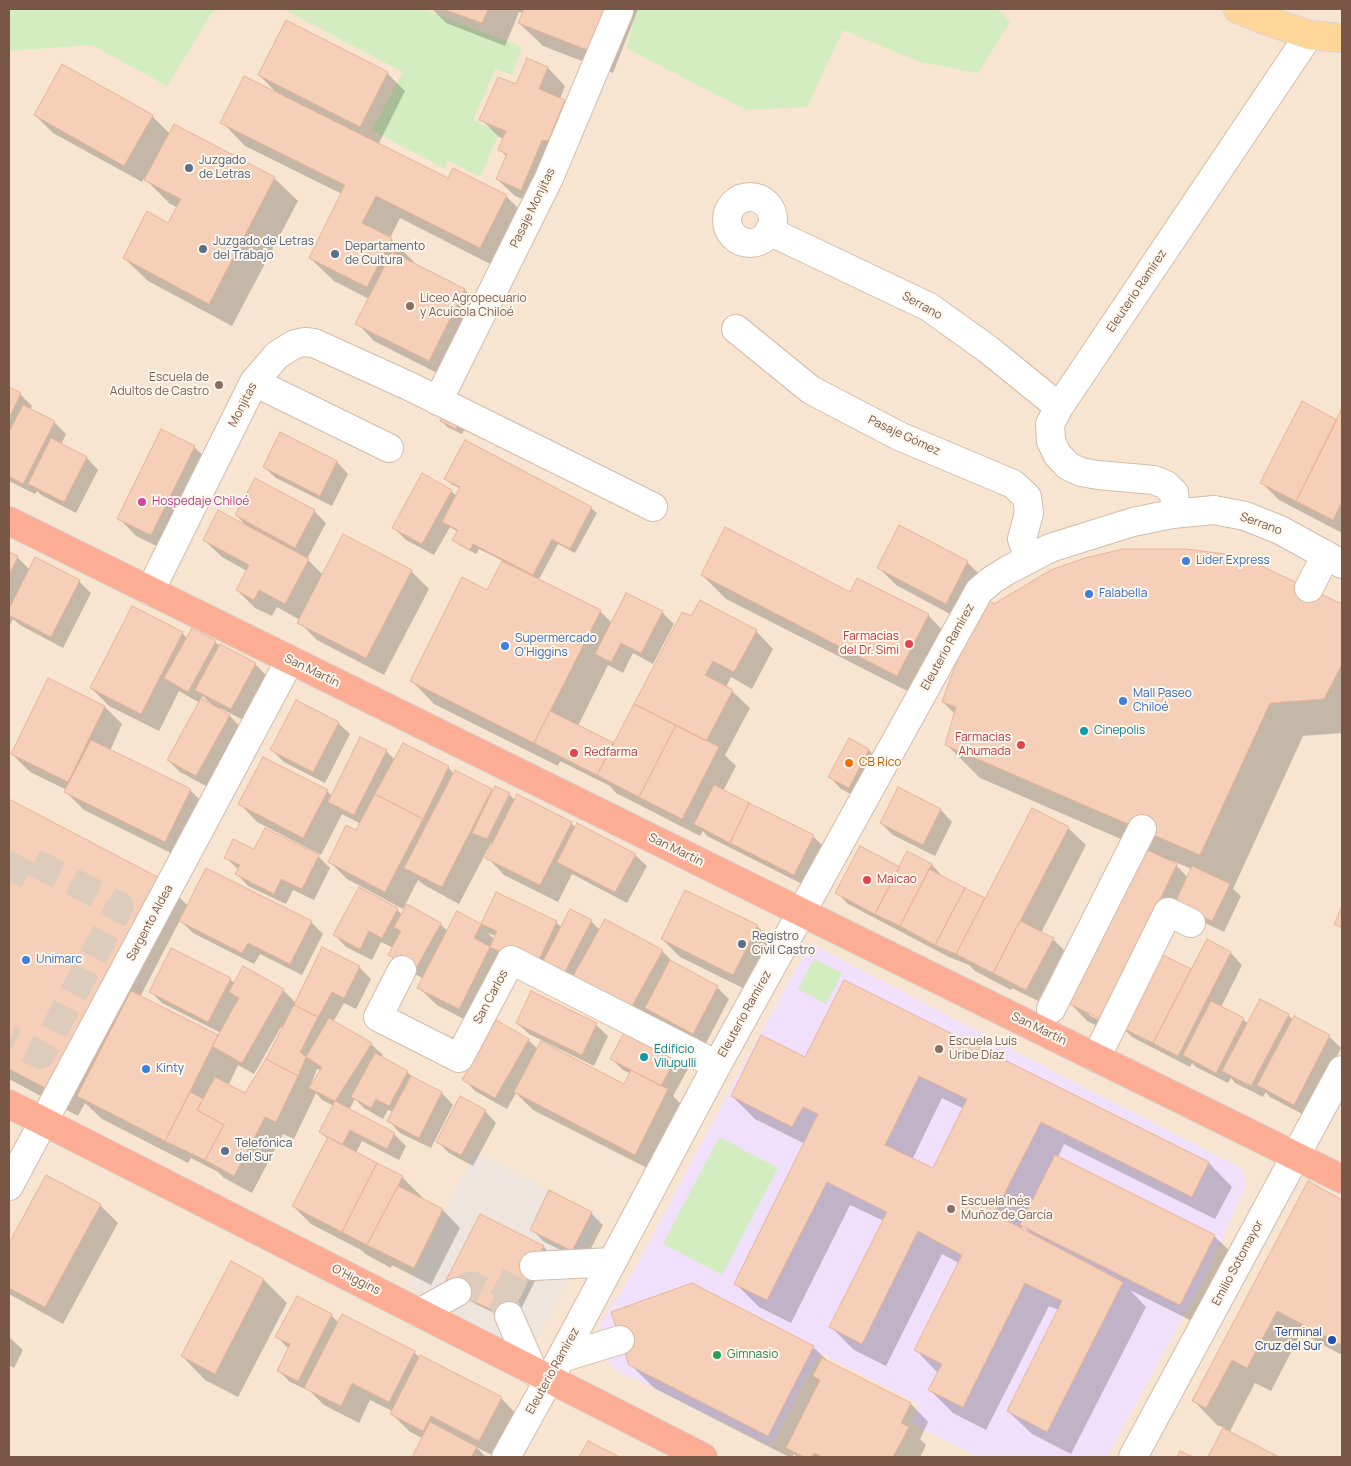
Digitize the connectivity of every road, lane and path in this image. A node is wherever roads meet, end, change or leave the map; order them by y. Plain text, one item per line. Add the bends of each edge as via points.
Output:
1 (1238, 9) edge
2 (619, 11) dead end
3 (1309, 35) junction
4 (1342, 38) edge
5 (770, 231) dead end
6 (736, 328) dead end
7 (254, 382) junction
8 (438, 401) junction
9 (1059, 407) junction
10 (390, 448) dead end
11 (653, 507) dead end
12 (1172, 514) junction
13 (9, 521) edge
14 (1028, 559) junction
15 (1334, 560) edge
16 (1309, 588) dead end
17 (150, 591) junction
18 (290, 660) junction
19 (1142, 829) dead end
20 (801, 912) junction
21 (1191, 923) dead end
22 (402, 970) dead end
23 (1051, 1009) dead end
24 (1096, 1058) junction
25 (717, 1065) junction
26 (1342, 1070) edge
27 (9, 1104) edge
28 (44, 1121) junction
29 (1296, 1156) junction
30 (1342, 1179) edge
31 (9, 1186) edge
32 (612, 1262) junction
33 (534, 1266) tunnel mouth
34 (457, 1292) tunnel mouth
35 (419, 1312) junction
36 (509, 1316) tunnel mouth
37 (620, 1340) dead end
38 (548, 1369) junction
39 (506, 1457) edge
40 (703, 1457) edge
41 (1133, 1457) edge

1 - 3 main road
2 - 8 street, Pasaje Monjitas via 549,178
3 - 4 main road
3 - 9 street, Eleuterio Ramírez
5 - 9 street, Serrano via 929,307
6 - 14 street, Pasaje Gómez via 811,390 899,436 1013,484 1027,497 1029,512 1022,539
7 - 8 street, Monjitas via 277,356 295,344 305,342 314,343
7 - 10 street
7 - 17 street, Monjitas
8 - 11 street
9 - 12 street, Eleuterio Ramírez via 1050,424 1051,441 1068,466 1081,472 1154,480 1166,485 1174,493
12 - 14 street, Eleuterio Ramírez via 1097,532
12 - 15 street, Serrano via 1214,510 1245,516 1280,530
13 - 17 highway, San Martín
14 - 20 street, Eleuterio Ramírez via 979,591
15 - 16 street
17 - 18 highway, San Martín
18 - 20 highway, San Martín
18 - 28 street, Sargento Aldea
19 - 23 street
20 - 24 highway, San Martín
20 - 25 street, Eleuterio Ramírez
21 - 24 street via 1168,912
22 - 25 street, San Carlos via 378,1017 458,1058 511,960
24 - 29 highway, San Martín
25 - 32 street, Eleuterio Ramírez
26 - 29 street, Emilio Sotomayor
27 - 28 highway, O'Higgins
28 - 31 street, Sargento Aldea
28 - 35 highway, O'Higgins
29 - 30 highway, San Martín
29 - 41 street, Emilio Sotomayor
32 - 33 street
32 - 38 street, Eleuterio Ramírez
34 - 35 street
35 - 38 highway, O'Higgins
36 - 38 street
37 - 38 street
38 - 39 street, Eleuterio Ramírez
38 - 40 highway, O'Higgins

